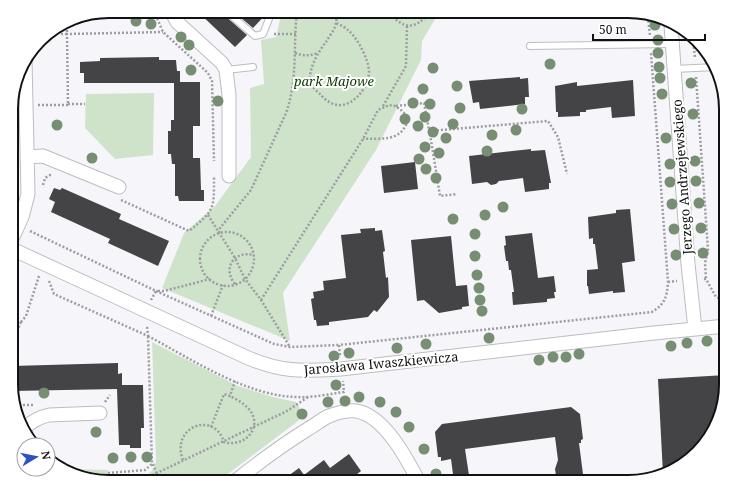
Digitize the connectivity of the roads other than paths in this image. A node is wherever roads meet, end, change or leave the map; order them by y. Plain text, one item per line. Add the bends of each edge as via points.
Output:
1 (175, 18) edge
2 (234, 18) edge
3 (269, 18) edge
4 (671, 29) edge
5 (672, 44) junction
6 (530, 46) dead end
7 (253, 67) dead end
8 (709, 67) edge
9 (674, 69) junction
10 (226, 70) junction
11 (25, 73) edge
12 (27, 157) junction
13 (229, 176) dead end
14 (119, 194) road end
15 (18, 226) edge
16 (18, 252) edge
17 (719, 327) edge
18 (695, 329) junction
19 (100, 413) dead end
20 (28, 425) edge
21 (243, 475) edge
22 (415, 475) edge

1 - 10 street via 222,63
2 - 3 lane via 255,36 263,34
4 - 5 street, Jerzego Andrzejewskiego
5 - 6 lane
5 - 9 street, Jerzego Andrzejewskiego
7 - 10 lane
8 - 9 lane
9 - 18 street, Jerzego Andrzejewskiego
10 - 13 street via 229,94
11 - 12 street
12 - 14 street via 43,156
12 - 15 street via 28,194
16 - 18 street, Jarosława Iwaszkiewicza via 246,357 286,370 341,368
17 - 18 street, Jarosława Iwaszkiewicza
19 - 20 street via 42,416
21 - 22 street via 274,451 329,416 356,411 369,416 382,426 396,442

